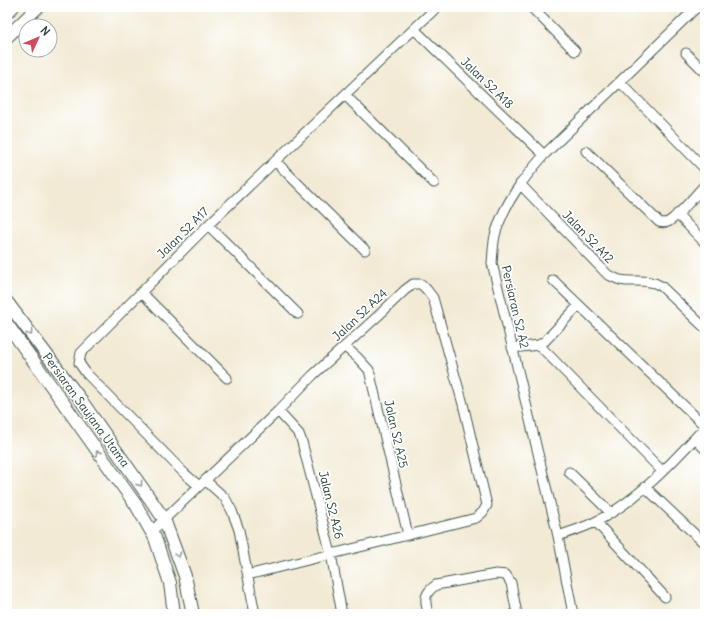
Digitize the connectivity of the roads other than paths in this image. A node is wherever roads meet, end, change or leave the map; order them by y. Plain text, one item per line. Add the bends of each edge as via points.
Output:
1 (12, 7) edge
2 (38, 7) edge
3 (437, 7) edge
4 (531, 7) edge
5 (697, 7) edge
6 (7, 12) edge
7 (414, 29) junction
8 (7, 37) edge
9 (575, 51) dead end
10 (686, 54) dead end
11 (705, 72) edge
12 (620, 82) junction
13 (345, 95) junction
14 (586, 151) dead end
15 (544, 155) junction
16 (275, 161) junction
17 (705, 169) edge
18 (434, 183) dead end
19 (520, 184) junction
20 (705, 185) edge
21 (677, 214) junction
22 (208, 225) junction
23 (705, 243) edge
24 (365, 250) dead end
25 (553, 280) dead end
26 (141, 292) junction
27 (7, 302) edge
28 (579, 305) junction
29 (298, 314) dead end
30 (7, 324) edge
31 (705, 328) edge
32 (539, 345) junction
33 (345, 347) junction
34 (512, 348) junction
35 (227, 378) dead end
36 (278, 411) junction
37 (705, 427) edge
38 (695, 438) junction
39 (705, 449) edge
40 (662, 471) junction
41 (569, 472) dead end
42 (202, 483) junction
43 (645, 487) junction
44 (610, 513) junction
45 (164, 519) junction
46 (596, 522) junction
47 (152, 531) junction
48 (408, 535) junction
49 (558, 536) junction
50 (705, 544) edge
51 (331, 554) junction
52 (248, 575) junction
53 (665, 596) dead end
54 (174, 614) edge
55 (193, 614) edge
56 (255, 614) edge
57 (342, 614) edge
58 (428, 614) edge
59 (517, 614) edge
60 (572, 614) edge

1 - 6 main road
2 - 8 main road
3 - 7 street, Jalan S2 A17
4 - 9 street
5 - 12 street, Persiaran S2 A2
7 - 13 street, Jalan S2 A17
7 - 15 street, Jalan S2 A18
10 - 11 street
12 - 15 street, Persiaran S2 A2
12 - 17 street
13 - 16 street, Jalan S2 A17
13 - 18 street
14 - 21 street via 658,222 667,222
15 - 19 street, Persiaran S2 A2
16 - 22 street, Jalan S2 A17
16 - 24 street
19 - 31 street, Jalan S2 A12 via 608,275 620,280 655,282
19 - 34 street, Persiaran S2 A2 via 510,199 496,232 492,263
20 - 21 street
21 - 23 street
22 - 26 street, Jalan S2 A17
22 - 29 street
25 - 28 street
26 - 35 street
26 - 42 street, Jalan S2 A17 via 81,353 79,363 185,474
27 -> 45 main road, Persiaran Saujana Utama via 78,396
28 - 32 street
28 - 37 street
47 -> 30 main road, Persiaran Saujana Utama
32 - 34 street
32 - 40 street
33 - 36 street, Jalan S2 A24
33 - 48 street, Jalan S2 A25 via 369,370
33 - 48 street, Jalan S2 A24 via 413,284 421,284 433,298 463,404 487,505 476,518
34 - 49 street, Persiaran S2 A2
36 - 42 street, Jalan S2 A24
36 - 51 street, Jalan S2 A26 via 299,434 302,442
37 - 38 street
38 - 39 street
38 - 40 street
40 - 43 street
41 - 44 street
42 - 45 street, Jalan S2 A24
42 - 52 street via 225,498 232,511 239,530
43 - 44 street
43 - 50 street
44 - 46 street
45 - 47 street, Jalan S2 A24
45 -> 55 main road, Persiaran Saujana Utama via 185,576
46 - 49 street
46 - 53 street
47 - 54 main road, Persiaran Saujana Utama via 170,583
48 - 51 street
49 - 60 street, Persiaran S2 A2
51 - 52 street
51 - 57 street, Jalan S2 A26
52 - 56 street
58 - 59 street via 425,601 428,591 436,585 496,574 506,575 511,583

